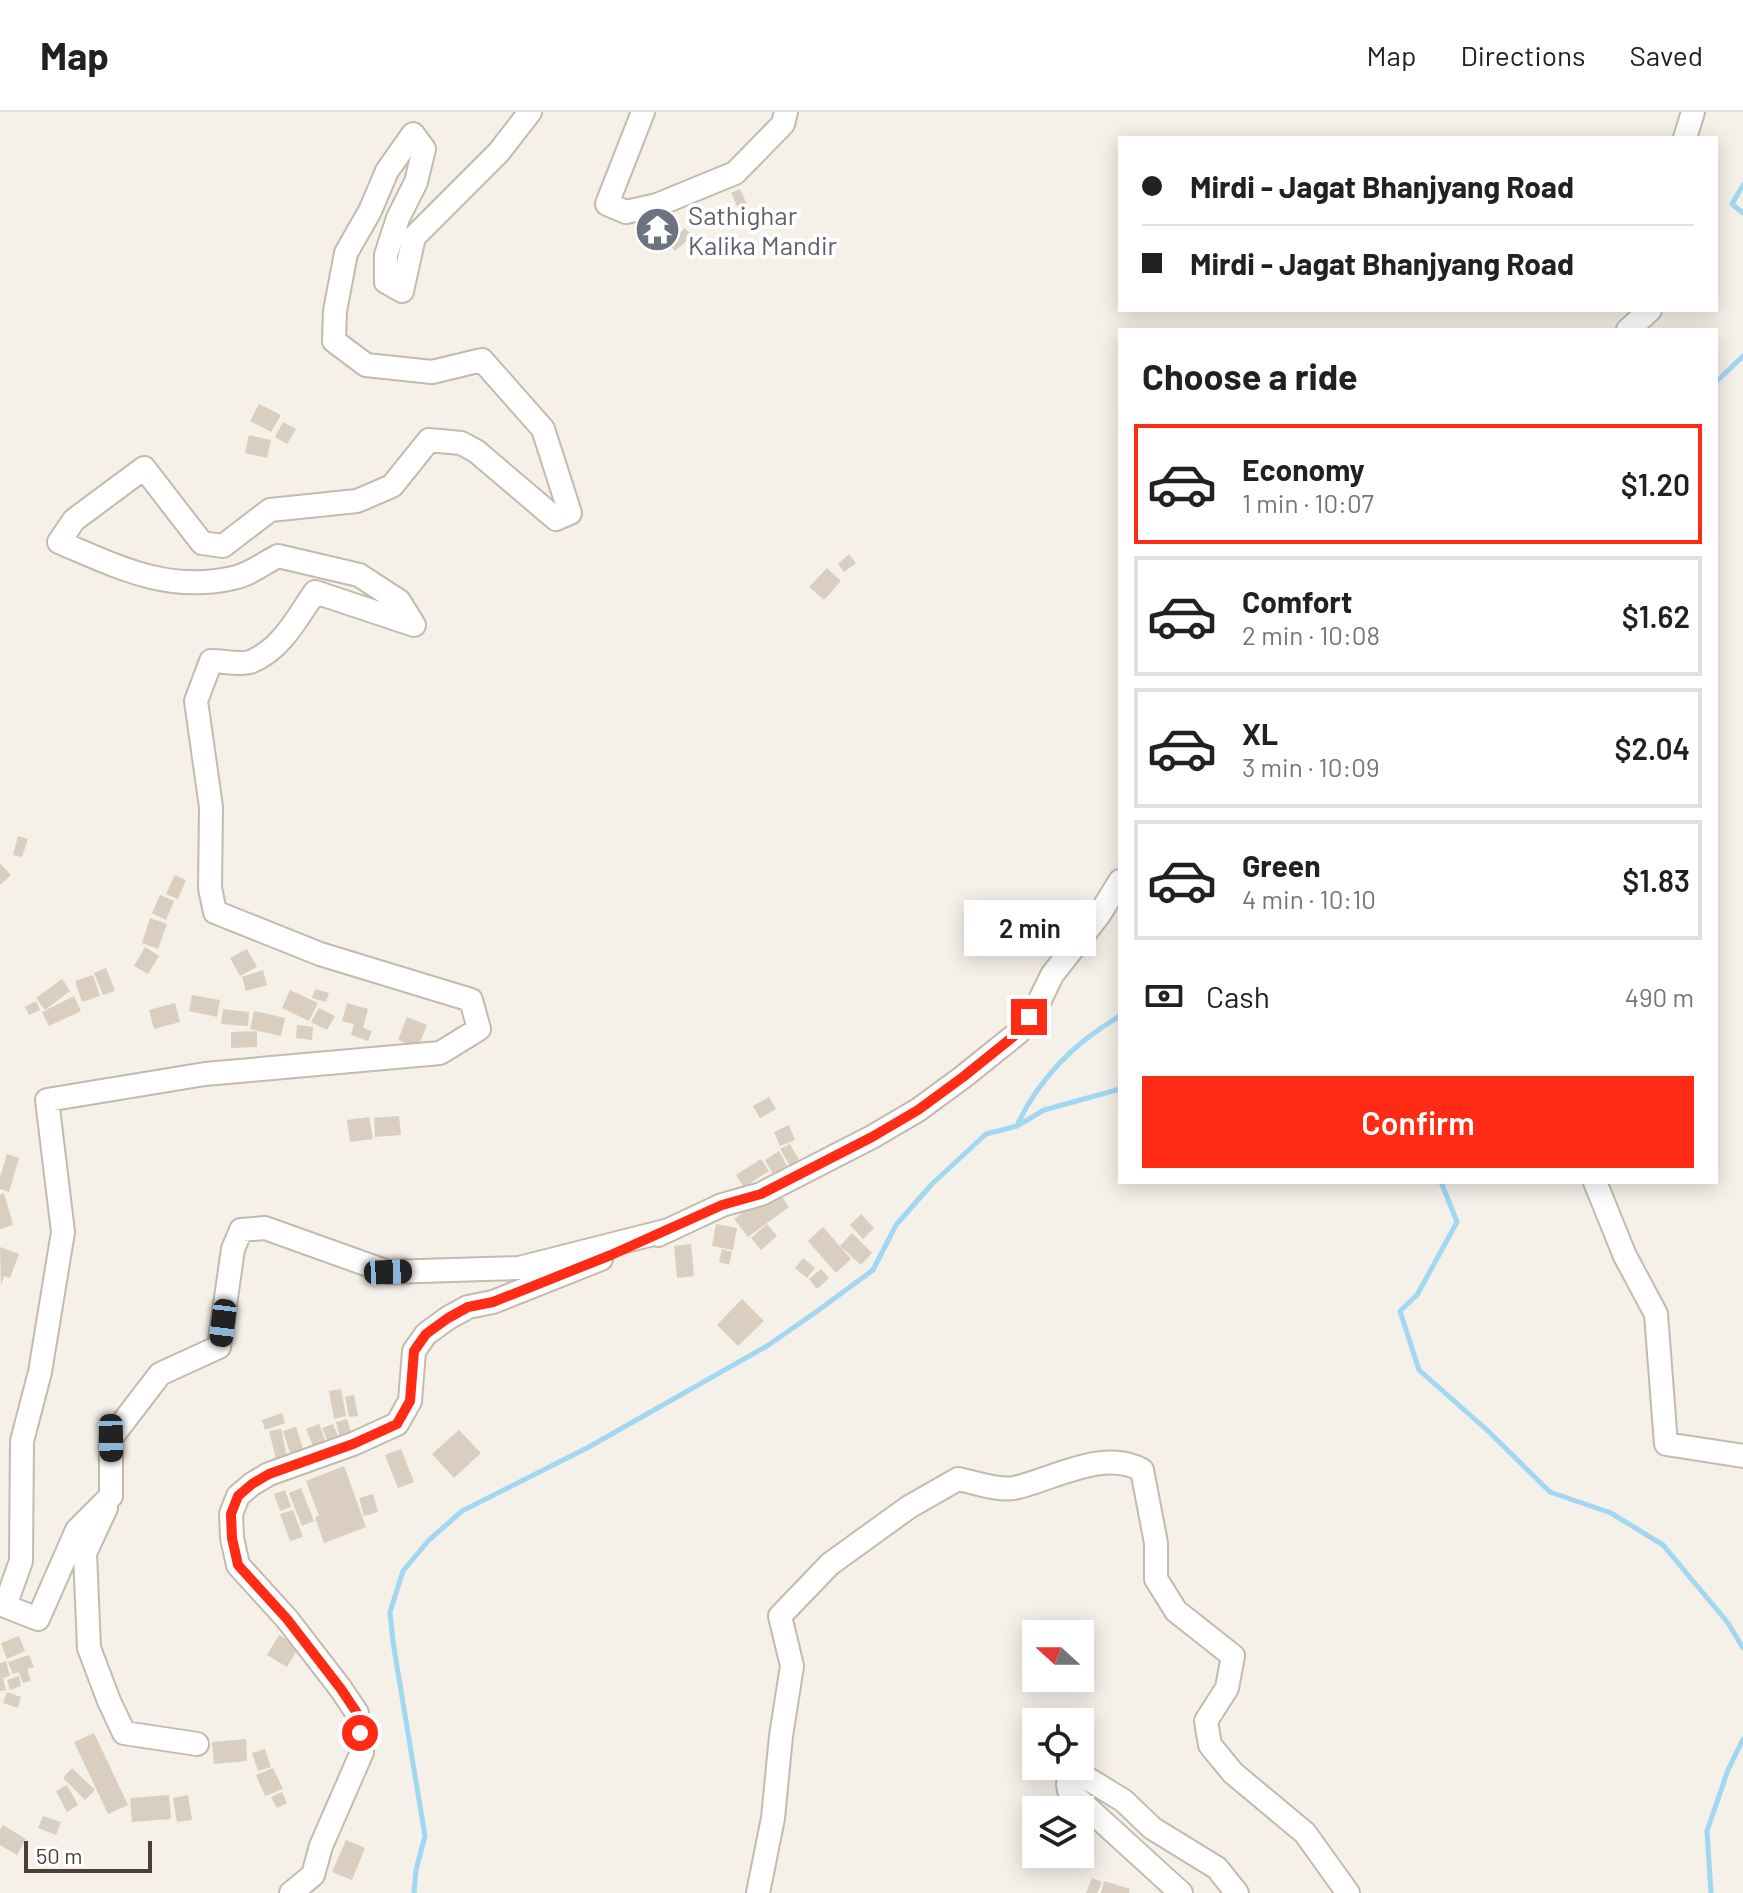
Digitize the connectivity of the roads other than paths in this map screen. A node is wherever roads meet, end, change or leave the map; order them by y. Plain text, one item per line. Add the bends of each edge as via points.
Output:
1 (530, 112) edge
2 (643, 112) edge
3 (786, 112) edge
4 (1693, 112) edge
5 (1686, 136) edge
6 (1648, 312) edge
7 (1630, 328) edge
8 (1118, 884) edge
9 (1596, 1184) edge
10 (669, 1230) junction
11 (1743, 1456) edge
12 (111, 1496) junction
13 (197, 1744) dead end
14 (291, 1893) edge
15 (758, 1893) edge
16 (1181, 1893) edge
17 (1237, 1893) edge
18 (1348, 1893) edge

1 - 12 street via 499,152 414,237 402,291 386,282 386,255 424,149 413,134 387,171 346,253 334,341 366,365 432,372 482,360 543,429 570,513 556,519 461,443 429,440 392,486 357,501 270,510 223,546 202,543 144,468 74,520 59,542 175,584 235,578 278,556 359,575 399,601 414,625 315,592 269,651 248,663 211,661 196,701 211,807 212,900 215,912 320,954 471,1000 479,1029 440,1053 205,1074 47,1100 63,1232 40,1372 22,1441 21,1561 5,1606 38,1619 77,1530
2 - 3 street via 607,204 626,212 735,173 783,124
4 - 5 street
6 - 7 street
8 - 10 street via 1052,975 1019,1032 963,1077 872,1137 761,1194
9 - 11 street via 1656,1314 1666,1444
10 - 12 street via 519,1268 388,1272 265,1228 241,1230 233,1249 219,1347 160,1374 111,1438
10 - 14 street via 448,1318 414,1351 410,1401 397,1424 269,1474 238,1496 231,1514 238,1565 341,1689 357,1713 361,1739 362,1752 313,1875
12 - 13 street via 85,1553 89,1648 124,1733
15 - 18 street via 792,1666 780,1616 830,1564 958,1479 1011,1489 1075,1466 1130,1463 1142,1470 1156,1543 1156,1579 1176,1611 1233,1656 1227,1688 1206,1721 1210,1745 1233,1773 1305,1833
16 - 17 street via 1069,1791 1068,1784 1080,1774 1124,1801 1152,1828 1217,1868

